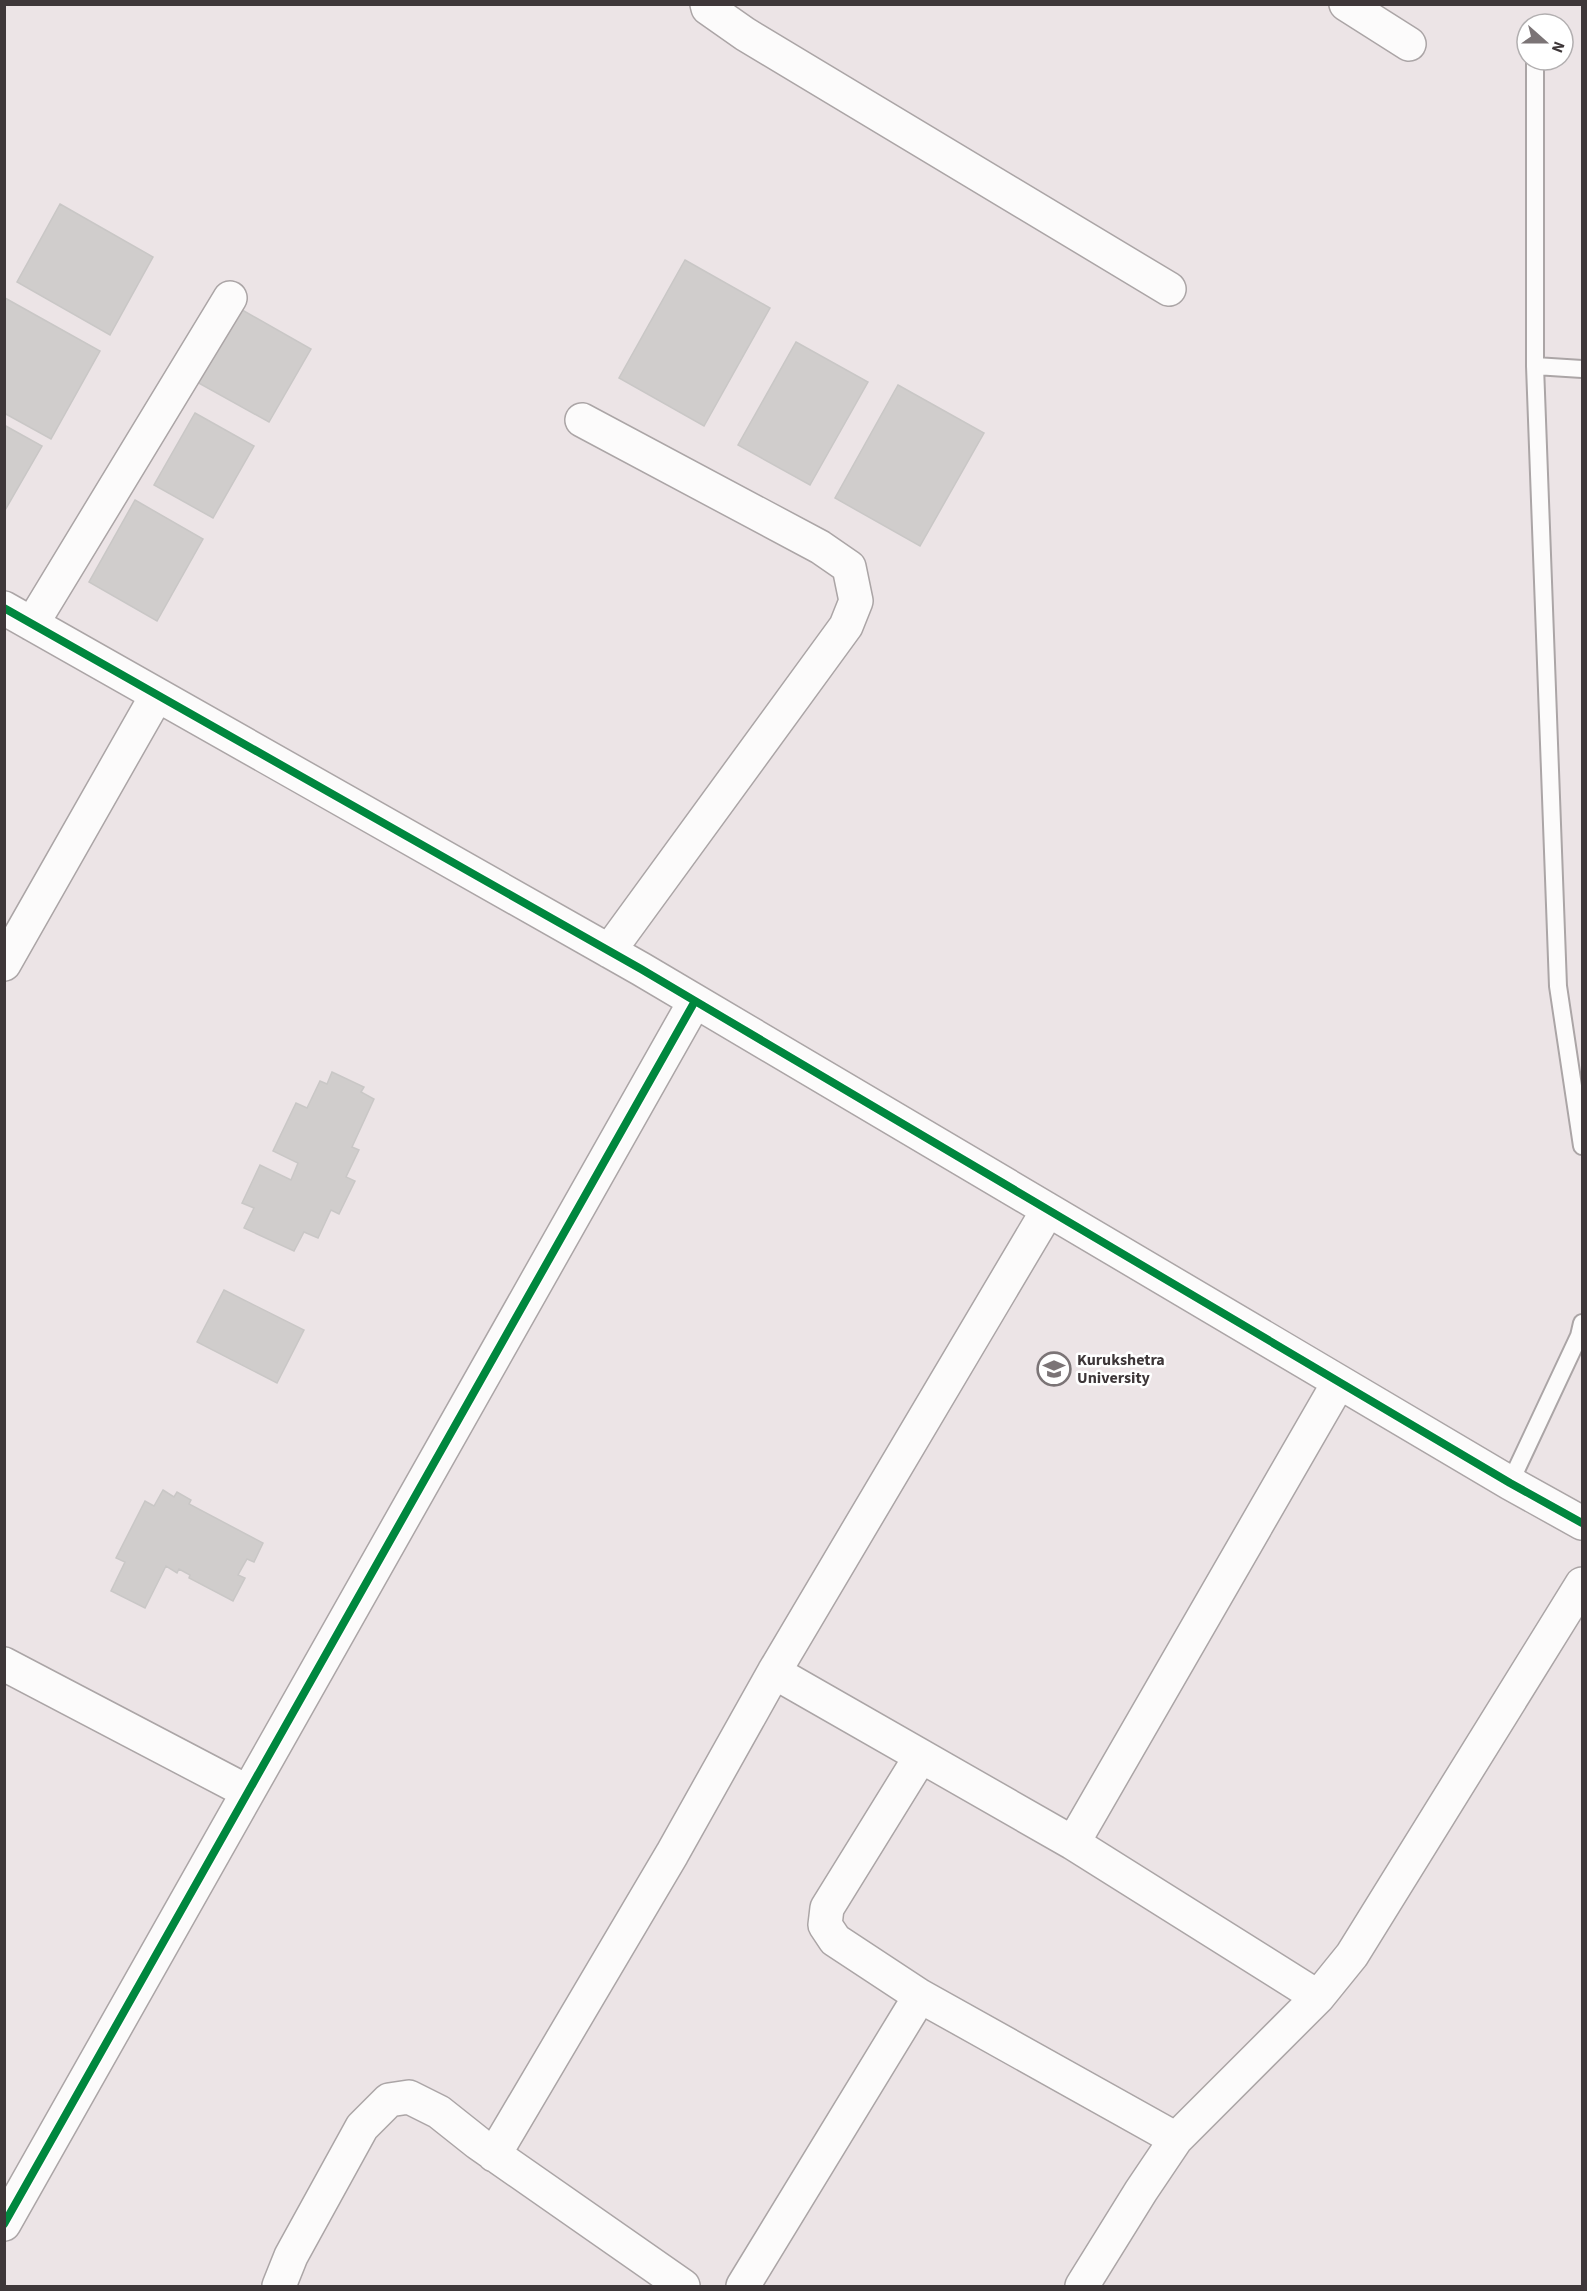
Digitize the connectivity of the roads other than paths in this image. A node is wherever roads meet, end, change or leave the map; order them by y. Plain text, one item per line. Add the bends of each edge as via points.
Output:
1 (707, 4) edge
2 (1346, 4) edge
3 (1409, 44) dead end
4 (1535, 72) edge
5 (1169, 289) dead end
6 (230, 298) dead end
7 (1535, 366) junction
8 (1582, 369) edge
9 (582, 420) dead end
10 (18, 616) edge
11 (157, 695) junction
12 (609, 951) junction
13 (4, 963) edge
14 (695, 1000) junction
15 (1582, 1146) edge
16 (1048, 1210) junction
17 (1582, 1323) edge
18 (1339, 1382) junction
19 (1510, 1482) junction
20 (1582, 1523) edge
21 (1582, 1584) edge
22 (4, 1664) edge
23 (774, 1672) junction
24 (921, 1756) junction
25 (248, 1792) junction
26 (1073, 1843) junction
27 (920, 1996) junction
28 (1318, 1997) junction
29 (1176, 2139) junction
30 (494, 2155) junction
31 (4, 2224) edge
32 (665, 2282) edge
33 (279, 2286) edge
34 (743, 2286) edge
35 (1082, 2286) edge

1 - 5 street via 745,34
2 - 3 street
4 - 7 lane
6 - 10 street
7 - 8 lane
7 - 15 lane via 1558,986
9 - 12 street via 820,547 849,567 856,601 846,626
10 - 11 street
11 - 12 street
11 - 13 street
12 - 14 street
14 - 16 street
14 - 25 street
16 - 18 street
16 - 23 street
17 - 19 lane
18 - 19 street
18 - 26 street
19 - 20 street
21 - 28 street via 1352,1955
22 - 25 street
23 - 24 street
23 - 30 street via 672,1854
24 - 26 street
24 - 27 street via 826,1908 825,1924 834,1940
25 - 31 street
26 - 28 street
27 - 29 street
27 - 34 street
28 - 29 street
29 - 35 street
30 - 32 street
30 - 33 street via 439,2112 409,2097 389,2100 362,2127 291,2256

